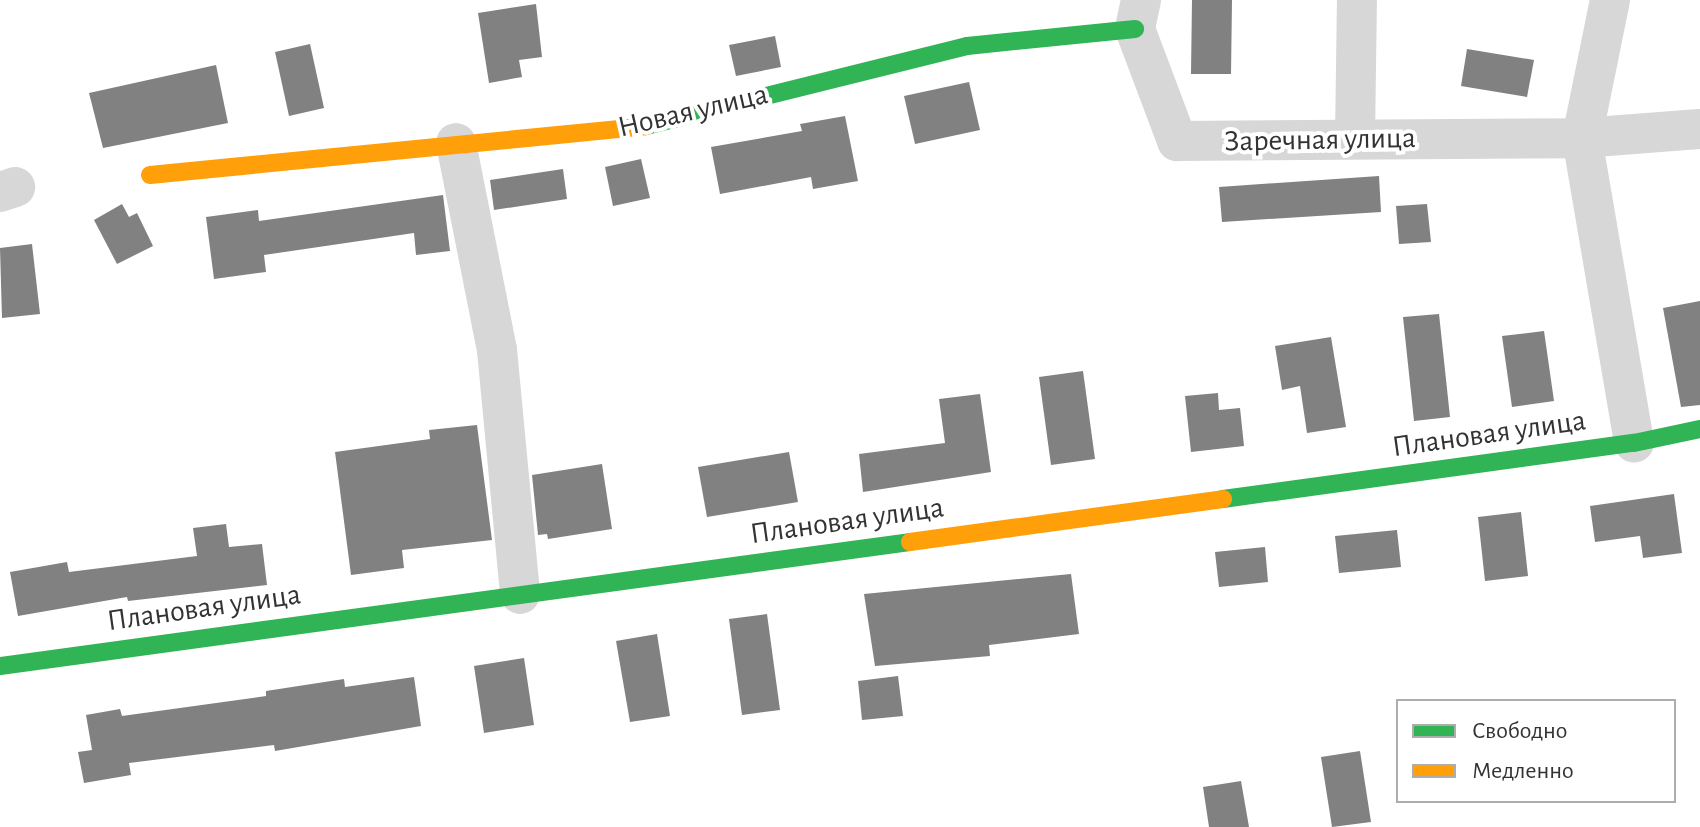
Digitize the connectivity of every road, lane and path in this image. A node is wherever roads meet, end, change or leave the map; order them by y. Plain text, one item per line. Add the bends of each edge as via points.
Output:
1 (1357, 0) edge
2 (1610, 0) edge
3 (1138, 14) edge
4 (1700, 129) edge
5 (1582, 138) junction
6 (1355, 139) junction
7 (456, 143) junction
8 (150, 175) dead end
9 (1700, 429) edge
10 (1634, 443) junction
11 (520, 594) junction
12 (0, 666) edge

1 - 6 street
2 - 5 street
3 - 6 street, Заречная улица via 1177,141
3 - 7 street, Новая улица via 967,46 631,130
4 - 5 street, Заречная улица
5 - 6 street, Заречная улица
5 - 10 street
7 - 8 street, Новая улица
7 - 11 street via 497,350
9 - 10 street, Плановая улица
10 - 11 street, Плановая улица
11 - 12 street, Плановая улица

